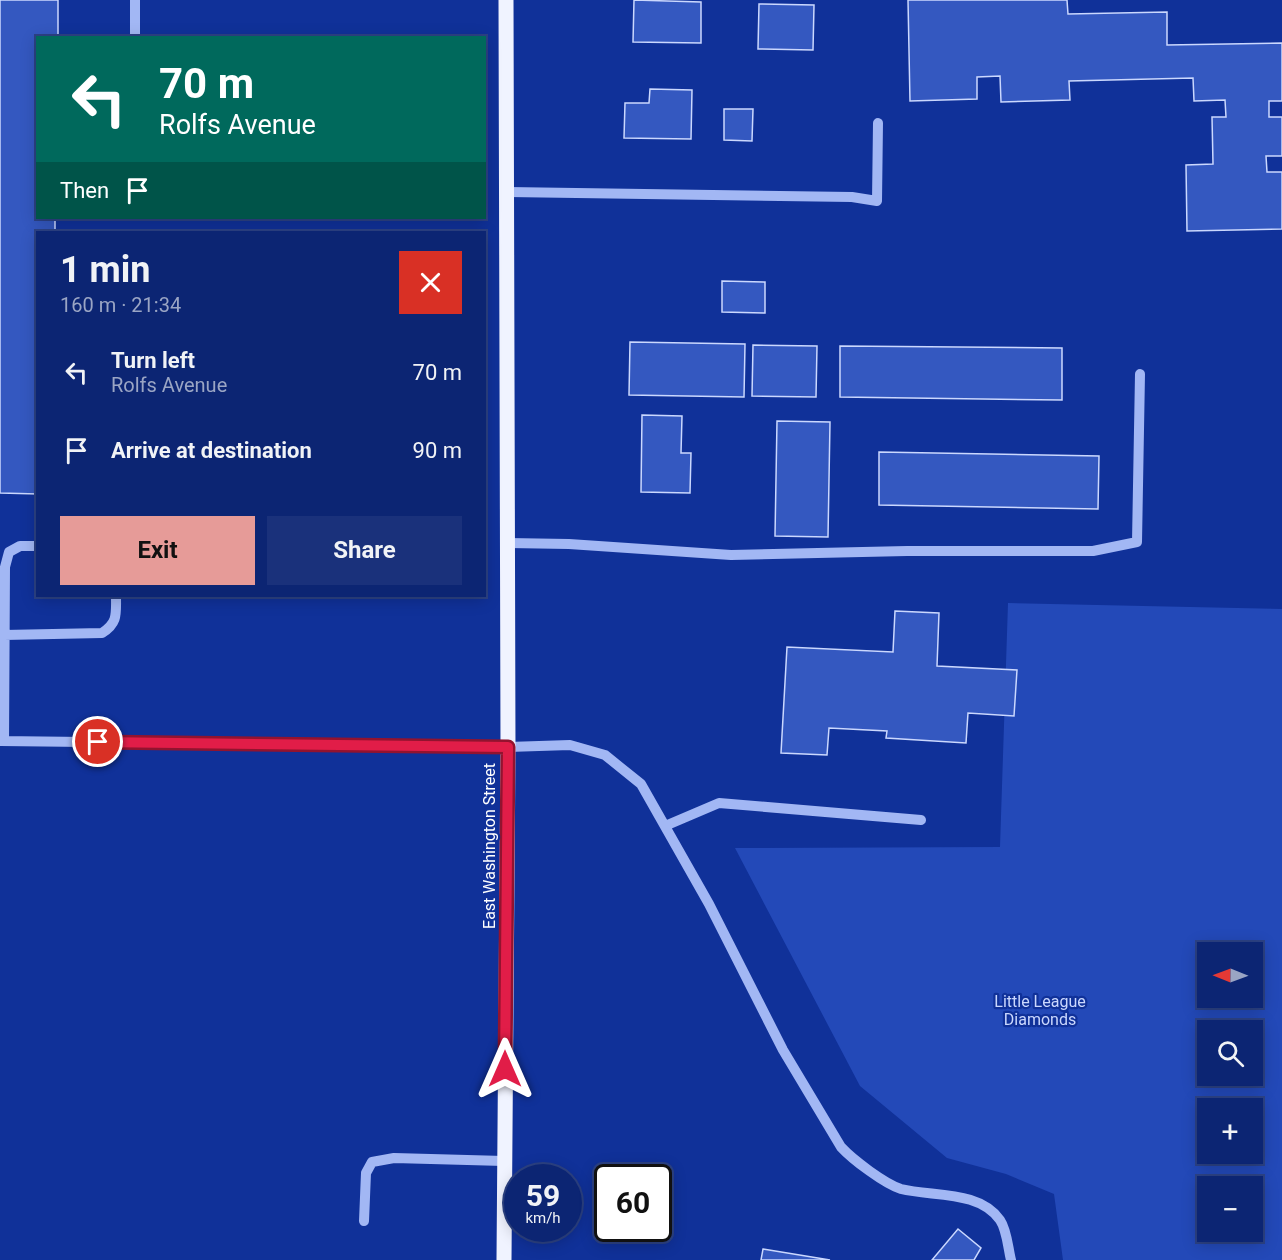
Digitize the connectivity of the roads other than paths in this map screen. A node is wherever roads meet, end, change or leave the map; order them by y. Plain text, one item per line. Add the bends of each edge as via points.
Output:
1 (135, 0) edge
2 (506, 0) edge
3 (135, 36) edge
4 (878, 123) dead end
5 (505, 192) junction
6 (1140, 374) dead end
7 (507, 543) junction
8 (36, 546) edge
9 (116, 597) edge
10 (4, 635) junction
11 (2, 741) edge
12 (508, 747) junction
13 (921, 820) dead end
14 (665, 826) junction
15 (504, 1161) junction
16 (364, 1221) dead end
17 (504, 1260) edge
18 (1011, 1260) edge

1 - 3 street
2 - 5 main road, East Washington Street
4 - 5 street via 877,201 852,197
5 - 7 main road, East Washington Street
6 - 7 street via 1137,542 1093,551 732,555
7 - 12 main road, East Washington Street
8 - 10 street via 20,546 9,552 5,567
9 - 10 street via 112,626 102,633
10 - 11 street
11 - 12 street
12 - 14 street via 570,745 605,754 641,784
12 - 15 main road, East Washington Street
13 - 14 street via 720,803
14 - 18 street via 783,1050 842,1147 853,1160 899,1189 973,1200 987,1208 1001,1221
15 - 16 street via 394,1158 372,1162 366,1173
15 - 17 main road, East Washington Street

